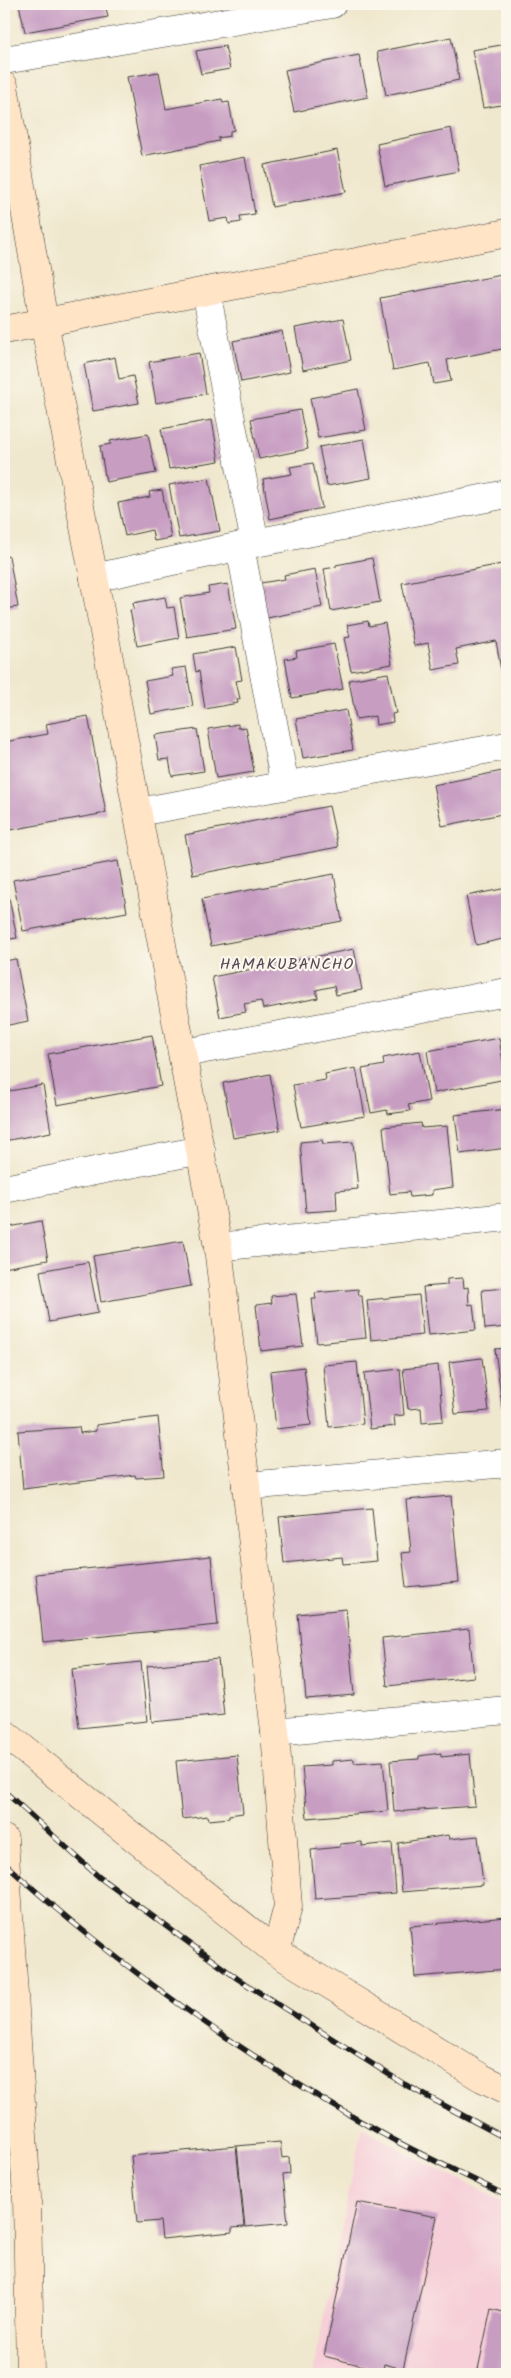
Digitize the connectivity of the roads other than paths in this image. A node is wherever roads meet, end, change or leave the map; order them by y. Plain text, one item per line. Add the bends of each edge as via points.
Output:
1 (332, 4) edge
2 (4, 60) edge
3 (4, 86) edge
4 (507, 233) edge
5 (206, 291) junction
6 (44, 322) junction
7 (4, 330) edge
8 (507, 494) edge
9 (247, 545) junction
10 (94, 578) junction
11 (507, 746) edge
12 (285, 786) junction
13 (138, 812) junction
14 (507, 992) edge
15 (184, 1053) junction
16 (201, 1150) junction
17 (4, 1189) edge
18 (507, 1217) edge
19 (218, 1247) junction
20 (507, 1463) edge
21 (246, 1486) junction
22 (507, 1710) edge
23 (275, 1732) junction
24 (4, 1733) edge
25 (4, 1839) edge
26 (276, 1952) junction
27 (507, 2090) edge
28 (30, 2374) edge

1 - 2 street
3 - 6 street
4 - 5 street
5 - 6 street
5 - 9 street
6 - 7 street
6 - 10 street
8 - 9 street
9 - 10 street
9 - 12 street
10 - 13 street
11 - 12 street
12 - 13 street
13 - 15 street
14 - 15 street
15 - 16 street
16 - 17 street
16 - 19 street
18 - 19 street
19 - 21 street
20 - 21 street
21 - 23 street
22 - 23 street
23 - 26 street via 288,1906
24 - 26 street
25 - 28 street via 27,2197
26 - 27 street via 482,2078

